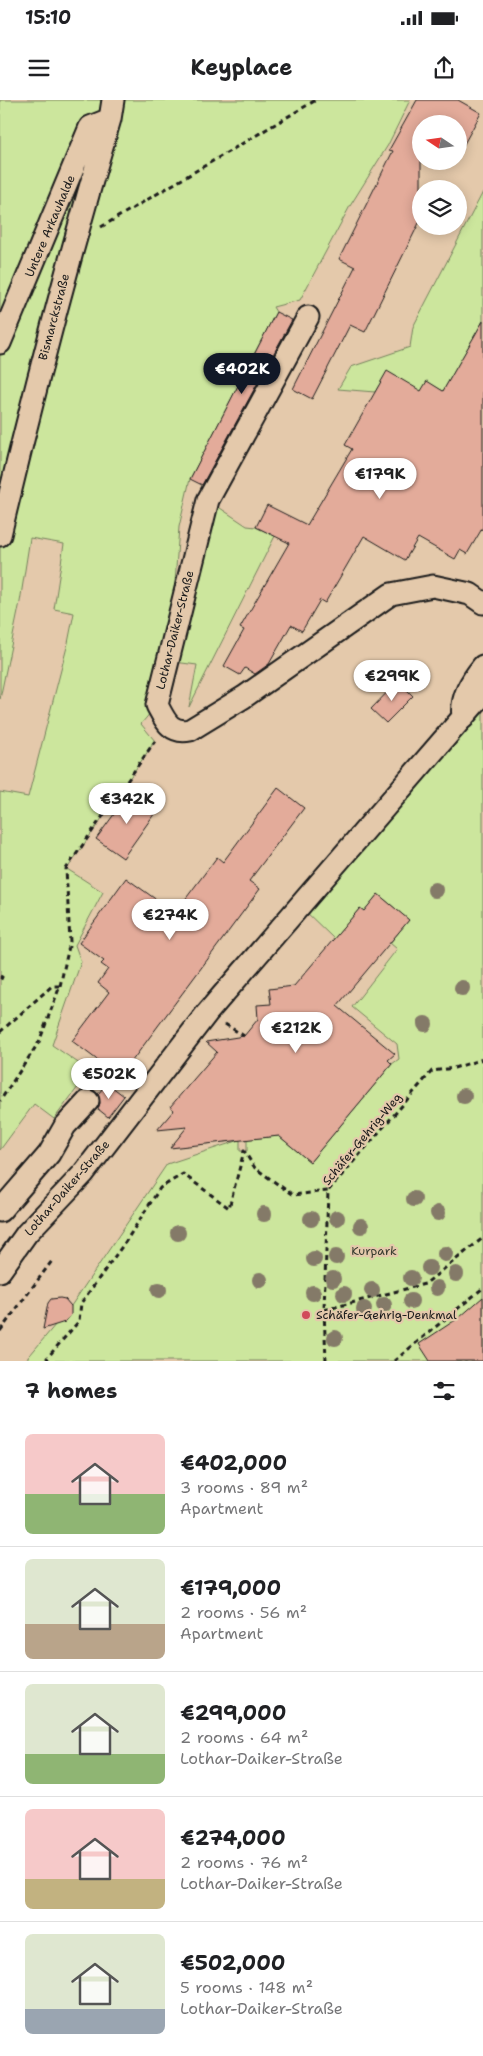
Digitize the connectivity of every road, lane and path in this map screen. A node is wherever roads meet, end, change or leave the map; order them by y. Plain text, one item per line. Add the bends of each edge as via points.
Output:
1 (316, 100) edge
2 (111, 110) edge
3 (73, 244) junction
4 (308, 317) dead end
5 (0, 343) edge
6 (0, 535) edge
7 (483, 603) edge
8 (483, 666) edge
9 (483, 694) edge
10 (463, 718) junction
11 (167, 724) junction
12 (0, 976) edge
13 (0, 981) edge
14 (60, 986) junction
15 (0, 1032) edge
16 (483, 1059) edge
17 (0, 1101) edge
18 (88, 1101) dead end
19 (328, 1191) junction
20 (0, 1211) edge
21 (483, 1238) edge
22 (52, 1261) dead end
23 (0, 1271) edge
24 (483, 1288) edge
25 (324, 1310) junction
26 (0, 1331) edge
27 (49, 1361) edge
28 (326, 1361) edge
29 (394, 1361) edge

1 - 3 path
2 - 3 street, Bismarckstraße
2 - 5 street, Untere Arkauhalde via 90,128
3 - 6 street, Bismarckstraße
4 - 11 street, Lothar-Daiker-Straße via 208,500 157,704
7 - 11 street via 470,594 433,586 391,594 244,697 190,730 181,732
8 - 10 street via 462,702
9 - 10 street, Lothar-Daiker-Straße
10 - 23 street, Lothar-Daiker-Straße via 207,1013 82,1174 27,1233
11 - 14 path via 66,869 70,942
12 - 13 path
14 - 15 path via 52,986
14 - 17 path via 39,1042
16 - 19 path, Schäfer-Gehrig-Weg via 432,1071
18 - 20 street via 65,1126 49,1154
19 - 25 path, Schäfer-Gehrig-Weg
19 - 27 path via 293,1195 255,1168 244,1151 229,1208 183,1174 160,1188 81,1303 79,1322 47,1358
21 - 25 path via 425,1284
22 - 26 path
24 - 29 path
25 - 28 path, Schäfer-Gehrig-Weg

